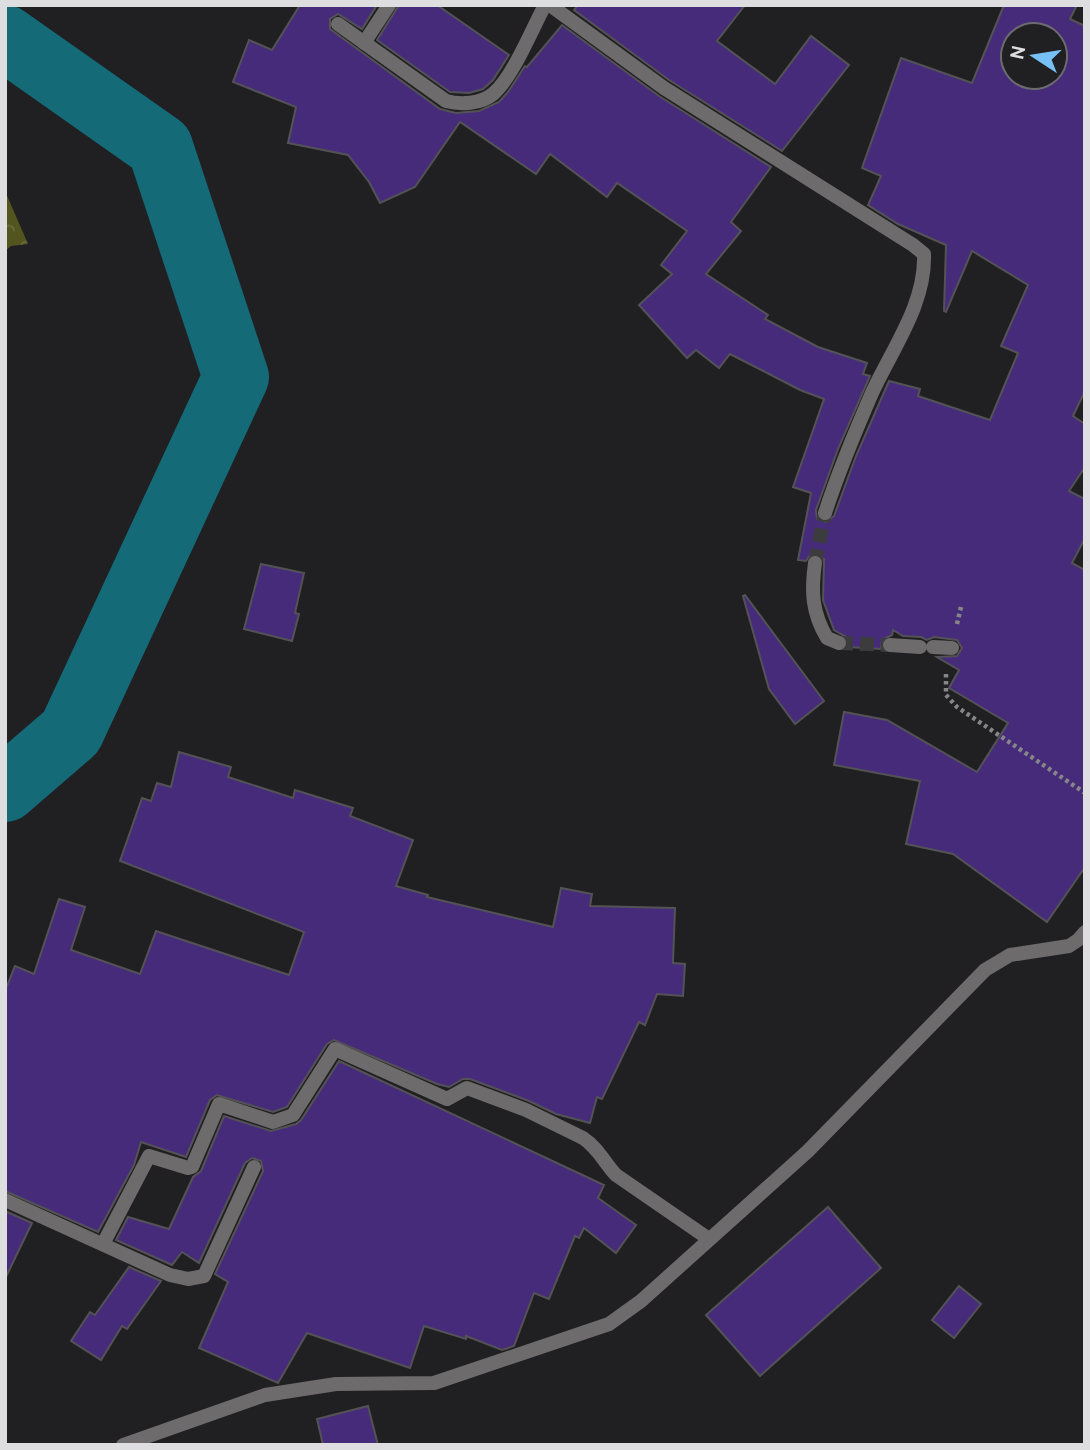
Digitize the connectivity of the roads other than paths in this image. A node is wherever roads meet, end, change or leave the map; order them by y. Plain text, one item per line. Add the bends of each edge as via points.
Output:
1 (389, 5) edge
2 (548, 5) edge
3 (338, 24) dead end
4 (364, 43) junction
5 (825, 513) tunnel mouth
6 (815, 563) tunnel mouth
7 (839, 643) dead end
8 (890, 645) tunnel mouth
9 (952, 648) road end
10 (1085, 932) edge
11 (254, 1167) dead end
12 (5, 1200) edge
13 (709, 1239) junction
14 (103, 1244) junction
15 (123, 1445) edge

1 - 4 street
2 - 4 street via 507,77 492,96 474,102 446,101
2 - 5 street via 664,88 924,254 924,279 915,306 872,394
3 - 4 street
6 - 7 street via 813,608 827,638
8 - 9 street
10 - 13 street via 1069,946 1010,955 985,970 808,1151
11 - 14 street via 205,1276 170,1275
12 - 14 street
13 - 14 street via 616,1175 596,1147 583,1138 467,1088 447,1099 335,1049 293,1115 273,1122 219,1104 192,1167 149,1156
13 - 15 street via 642,1301 609,1324 434,1384 337,1384 265,1395

